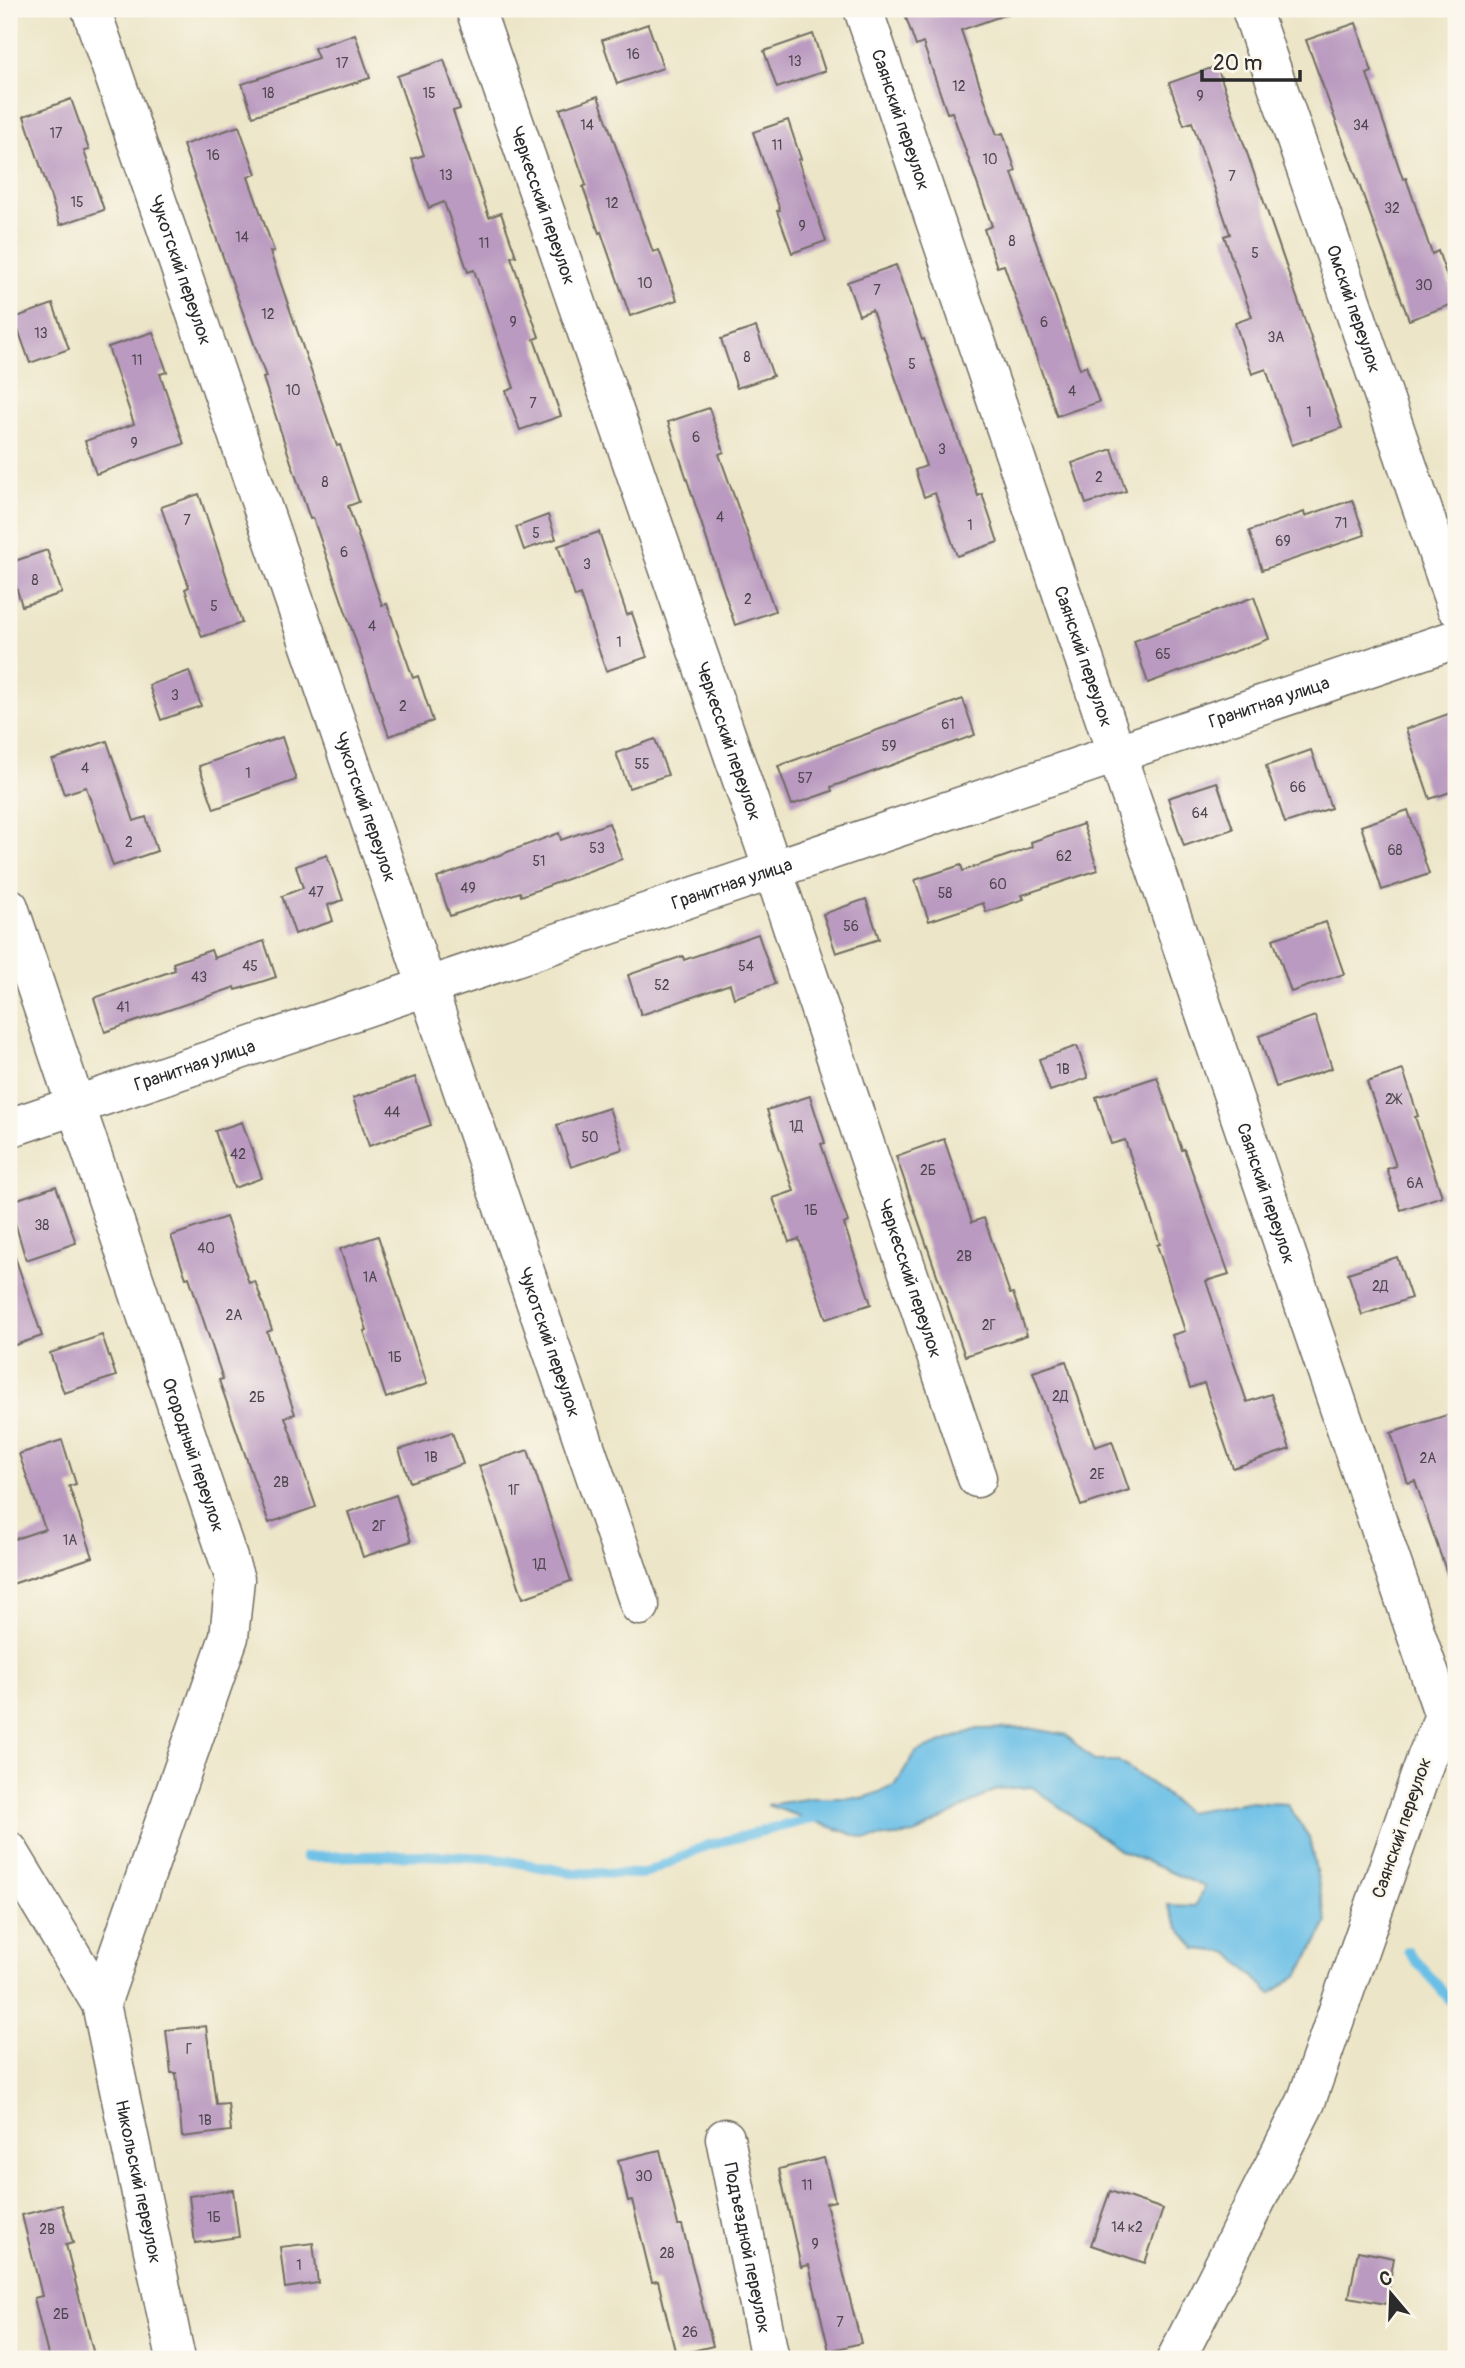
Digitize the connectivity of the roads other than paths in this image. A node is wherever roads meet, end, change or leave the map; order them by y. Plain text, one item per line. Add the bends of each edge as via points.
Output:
1 (91, 9) edge
2 (475, 9) edge
3 (863, 9) edge
4 (1251, 9) edge
5 (1456, 607) edge
6 (1456, 639) edge
7 (1117, 754) junction
8 (773, 870) junction
9 (9, 907) edge
10 (428, 986) junction
11 (75, 1105) junction
12 (9, 1128) edge
13 (977, 1478) dead end
14 (640, 1606) dead end
15 (1450, 1714) edge
16 (1441, 1761) edge
17 (9, 1851) edge
18 (102, 2004) junction
19 (725, 2138) dead end
20 (176, 2359) edge
21 (770, 2359) edge
22 (1175, 2359) edge

1 - 10 street, Чукотский переулок
2 - 8 street, Черкесский переулок
3 - 7 street, Саянский переулок
4 - 5 street, Омский переулок
6 - 7 street, Гранитная улица
7 - 8 street, Гранитная улица
7 - 15 street, Саянский переулок
8 - 10 street, Гранитная улица
8 - 13 street, Черкесский переулок
9 - 11 street, Огородный переулок
10 - 11 street, Гранитная улица
10 - 14 street, Чукотский переулок
11 - 12 street, Гранитная улица
11 - 18 street, Огородный переулок via 235,1579 229,1637
15 - 16 street, Саянский переулок
16 - 22 street, Саянский переулок via 1306,2102
17 - 18 street
18 - 20 street, Никольский переулок
19 - 21 street, Подъездной переулок

